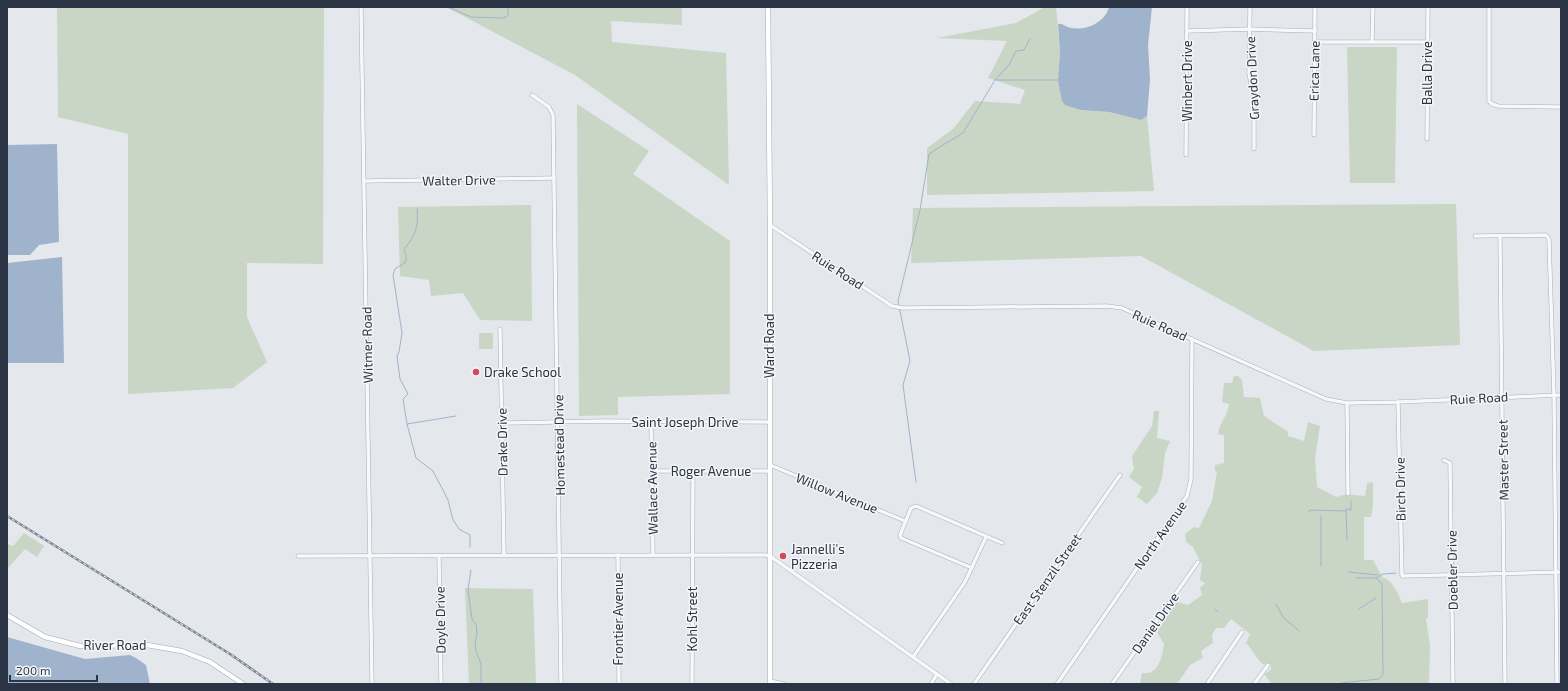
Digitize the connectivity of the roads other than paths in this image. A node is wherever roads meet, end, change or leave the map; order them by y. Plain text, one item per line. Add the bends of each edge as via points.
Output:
1 (361, 7) edge
2 (768, 7) edge
3 (1187, 7) edge
4 (1250, 7) edge
5 (1315, 7) edge
6 (1373, 7) edge
7 (1428, 7) edge
8 (1489, 7) edge
9 (1250, 29) junction
10 (1187, 31) junction
11 (1315, 31) junction
12 (1314, 42) junction
13 (1372, 42) junction
14 (1428, 42) junction
15 (532, 95) dead end
16 (1561, 107) edge
17 (1314, 135) dead end
18 (1427, 139) dead end
19 (1254, 149) dead end
20 (1186, 155) dead end
21 (554, 178) junction
22 (364, 181) junction
23 (770, 225) junction
24 (1475, 236) dead end
25 (1500, 236) junction
26 (500, 329) dead end
27 (1192, 339) junction
28 (1554, 395) junction
29 (1561, 395) edge
30 (1502, 397) junction
31 (1398, 402) junction
32 (1347, 403) junction
33 (558, 422) junction
34 (650, 422) junction
35 (769, 422) junction
36 (502, 423) junction
37 (1444, 460) dead end
38 (770, 468) junction
39 (652, 471) junction
40 (693, 471) junction
41 (1120, 475) dead end
42 (1348, 494) dead end
43 (905, 520) junction
44 (986, 537) junction
45 (1002, 543) dead end
46 (504, 555) junction
47 (560, 555) junction
48 (618, 555) junction
49 (653, 555) junction
50 (692, 555) junction
51 (298, 556) dead end
52 (370, 556) junction
53 (439, 556) junction
54 (770, 556) junction
55 (1198, 562) dead end
56 (972, 568) junction
57 (1556, 572) junction
58 (1561, 572) edge
59 (1504, 573) junction
60 (1452, 574) junction
61 (7, 615) edge
62 (1242, 632) dead end
63 (913, 657) junction
64 (1268, 665) dead end
65 (937, 674) junction
66 (770, 683) edge
67 (243, 684) edge
68 (372, 684) edge
69 (442, 684) edge
70 (562, 684) edge
71 (619, 684) edge
72 (692, 684) edge
73 (784, 684) edge
74 (931, 684) edge
75 (951, 684) edge
76 (974, 684) edge
77 (1057, 684) edge
78 (1112, 684) edge
79 (1207, 684) edge
80 (1254, 684) edge
81 (1453, 684) edge
82 (1505, 684) edge
83 (1557, 684) edge

1 - 22 street, Witmer Road
2 - 23 main road, Ward Road
3 - 10 street, Winbert Drive
4 - 9 street, Graydon Drive
5 - 11 street, Erica Lane
6 - 13 street
7 - 14 street, Balla Drive
8 - 16 street via 1488,96 1492,104
9 - 10 street
9 - 11 street
9 - 19 street, Graydon Drive via 1249,74 1254,97
10 - 20 street, Winbert Drive
11 - 12 street, Erica Lane
12 - 13 street
12 - 17 street, Erica Lane
13 - 14 street
14 - 18 street, Balla Drive
15 - 21 street, Homestead Drive via 549,107 553,115
21 - 22 street, Walter Drive
21 - 33 street, Homestead Drive
22 - 52 street, Witmer Road
23 - 27 street, Ruie Road via 892,306 1107,306 1122,308
23 - 35 main road, Ward Road
24 - 25 street
25 - 28 street via 1546,235 1549,239
25 - 30 street, Master Street
26 - 36 street, Drake Drive
27 - 32 street, Ruie Road via 1326,399
27 - 77 street, North Avenue via 1191,479 1187,496
28 - 29 street, Ruie Road
28 - 30 street, Ruie Road
28 - 57 street
30 - 31 street, Ruie Road
30 - 59 street, Master Street
31 - 32 street, Ruie Road
31 - 60 street, Birch Drive via 1402,576
32 - 42 street
33 - 34 street, Saint Joseph Drive
33 - 36 street, Saint Joseph Drive
33 - 47 street, Homestead Drive
34 - 35 street, Saint Joseph Drive
34 - 39 street, Wallace Avenue
35 - 38 main road, Ward Road
36 - 46 street, Drake Drive
37 - 60 street, Doebler Drive via 1450,463
38 - 40 street, Roger Avenue
38 - 43 street, Willow Avenue
38 - 54 main road, Ward Road
39 - 40 street, Roger Avenue
39 - 49 street, Wallace Avenue
40 - 50 street, Kohl Street
41 - 76 street, East Stenzil Street
43 - 44 street via 911,508 916,506
43 - 56 street via 901,538
44 - 45 street
44 - 56 street
46 - 47 street
46 - 53 street
47 - 48 street
47 - 70 street, Homestead Drive
48 - 49 street
48 - 71 street, Frontier Avenue
49 - 50 street
50 - 54 street
50 - 72 street, Kohl Street
51 - 52 street
52 - 53 street
52 - 68 street, Witmer Road
53 - 69 street, Doyle Drive
54 - 63 street
54 - 66 main road, Ward Road
55 - 78 street, Daniel Drive
56 - 63 street
57 - 58 street
57 - 59 street
57 - 83 street
59 - 60 street
59 - 82 street, Master Street
60 - 81 street, Doebler Drive
61 - 67 main road, River Road via 45,637 80,646 147,645 182,651 210,662
62 - 79 street
63 - 65 street
64 - 80 street
65 - 74 street
65 - 75 street
66 - 73 street

